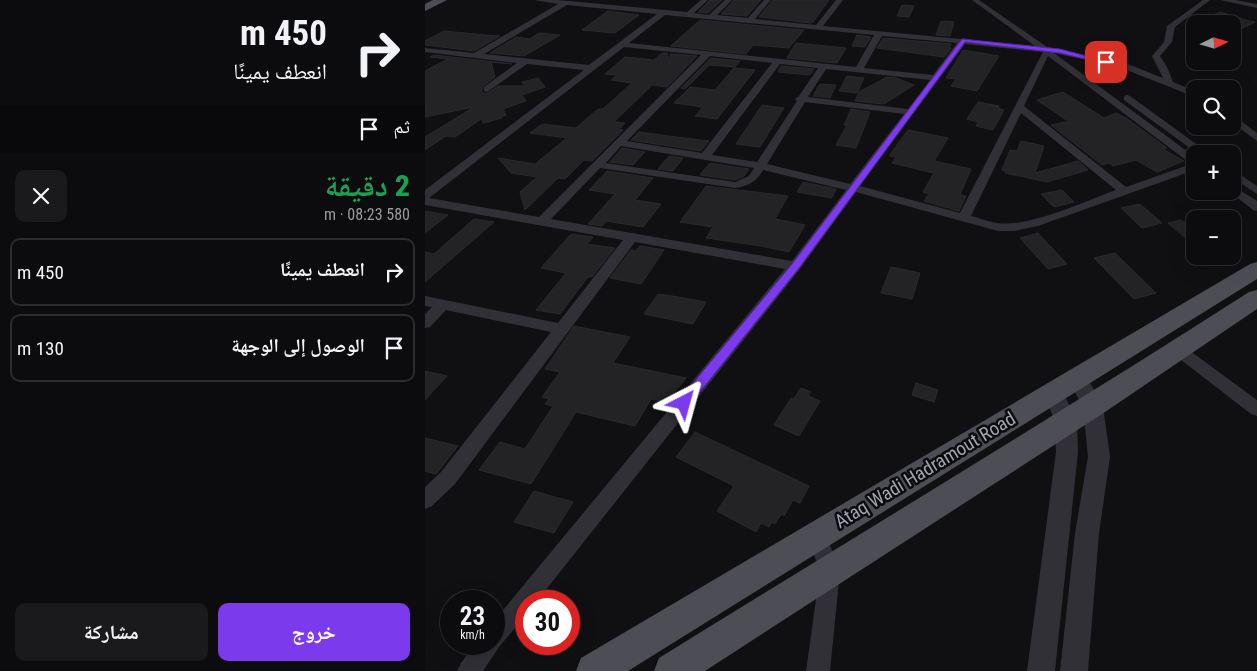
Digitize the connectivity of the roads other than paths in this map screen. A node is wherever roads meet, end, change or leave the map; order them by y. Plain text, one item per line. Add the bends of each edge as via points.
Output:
1 (432, 0) edge
2 (442, 0) edge
3 (537, 0) edge
4 (705, 0) edge
5 (729, 0) edge
6 (768, 0) edge
7 (840, 0) edge
8 (975, 0) edge
9 (988, 0) edge
10 (1207, 0) edge
11 (1223, 0) edge
12 (1249, 0) edge
13 (1257, 1) edge
14 (425, 3) edge
15 (565, 3) junction
16 (1257, 6) edge
17 (425, 8) edge
18 (662, 8) junction
19 (689, 14) junction
20 (712, 16) junction
21 (750, 20) junction
22 (819, 26) junction
23 (880, 32) junction
24 (964, 40) junction
25 (621, 44) junction
26 (425, 50) edge
27 (1045, 50) junction
28 (1060, 51) junction
29 (708, 53) junction
30 (476, 55) junction
31 (525, 61) junction
32 (778, 61) junction
33 (823, 66) junction
34 (590, 68) junction
35 (859, 69) junction
36 (936, 78) junction
37 (1169, 84) junction
38 (1109, 85) dead end
39 (487, 89) dead end
40 (1117, 91) dead end
41 (1186, 91) edge
42 (800, 99) junction
43 (1019, 107) junction
44 (911, 112) junction
45 (1241, 125) edge
46 (1257, 138) edge
47 (619, 144) junction
48 (1192, 145) edge
49 (1186, 155) edge
50 (705, 157) junction
51 (599, 165) junction
52 (760, 166) junction
53 (1186, 169) edge
54 (1241, 179) edge
55 (853, 188) junction
56 (1257, 190) edge
57 (1125, 191) junction
58 (1241, 195) edge
59 (425, 196) edge
60 (425, 201) edge
61 (1257, 207) edge
62 (964, 218) junction
63 (542, 221) junction
64 (632, 237) junction
65 (795, 266) junction
66 (1257, 269) edge
67 (1257, 298) edge
68 (425, 301) edge
69 (443, 305) junction
70 (425, 323) edge
71 (561, 329) junction
72 (1177, 349) junction
73 (1065, 385) junction
74 (1093, 406) junction
75 (1257, 409) edge
76 (1066, 422) junction
77 (425, 500) edge
78 (817, 536) junction
79 (830, 570) junction
80 (505, 624) edge
81 (481, 655) edge
82 (469, 671) edge
83 (594, 671) edge
84 (672, 671) edge
85 (818, 671) edge
86 (1041, 671) edge
87 (1075, 671) edge

1 - 14 main road
2 - 17 main road
3 - 15 street
4 - 19 street
5 - 20 street
6 - 21 street
7 - 22 street
8 - 27 street
9 - 28 street
10 - 37 street via 1171,26 1168,42 1155,56
11 - 16 street
12 - 13 street
15 - 18 street via 652,11
15 - 30 street
18 - 19 street
18 - 25 street
19 - 20 street
20 - 21 street
21 - 22 street
22 - 23 street
23 - 24 street
23 - 35 street
24 - 27 street
24 - 36 street
25 - 29 street
25 - 34 street
26 - 30 street
27 - 28 street
27 - 43 street
27 - 49 street
28 - 37 street via 1122,65
28 - 38 street
29 - 32 street
29 - 47 street
30 - 31 street
31 - 34 street
31 - 39 street
32 - 33 street
32 - 50 street
33 - 35 street
33 - 42 street
34 - 59 street
35 - 36 street
36 - 44 street
37 - 41 street
40 - 48 street
42 - 44 street
42 - 52 street
43 - 57 street
43 - 62 street
44 - 55 street
45 - 46 street
47 - 50 street
47 - 51 street
50 - 52 street
51 - 52 street via 735,185 751,180
51 - 63 street
52 - 55 street
53 - 57 street
54 - 56 street
55 - 62 street
55 - 65 street
57 - 62 street via 1021,226 998,227
58 - 61 street
60 - 63 street
63 - 64 street
64 - 65 street
64 - 71 street
65 - 80 street
66 - 73 main road, Ataq Wadi Hadramout Road
67 - 72 main road, Ataq Wadi Hadramout Road
68 - 69 street
69 - 70 street
69 - 71 street
71 - 77 street via 448,478
72 - 74 main road, Ataq Wadi Hadramout Road
72 - 75 street
73 - 74 street
73 - 76 street
73 - 78 main road, Ataq Wadi Hadramout Road
74 - 76 main road, Ataq Wadi Hadramout Road
74 - 87 street via 1099,457 1087,533
76 - 79 main road, Ataq Wadi Hadramout Road
76 - 86 street via 1067,452
78 - 79 street
78 - 83 main road, Ataq Wadi Hadramout Road
79 - 84 main road, Ataq Wadi Hadramout Road
79 - 85 street
81 - 82 street

